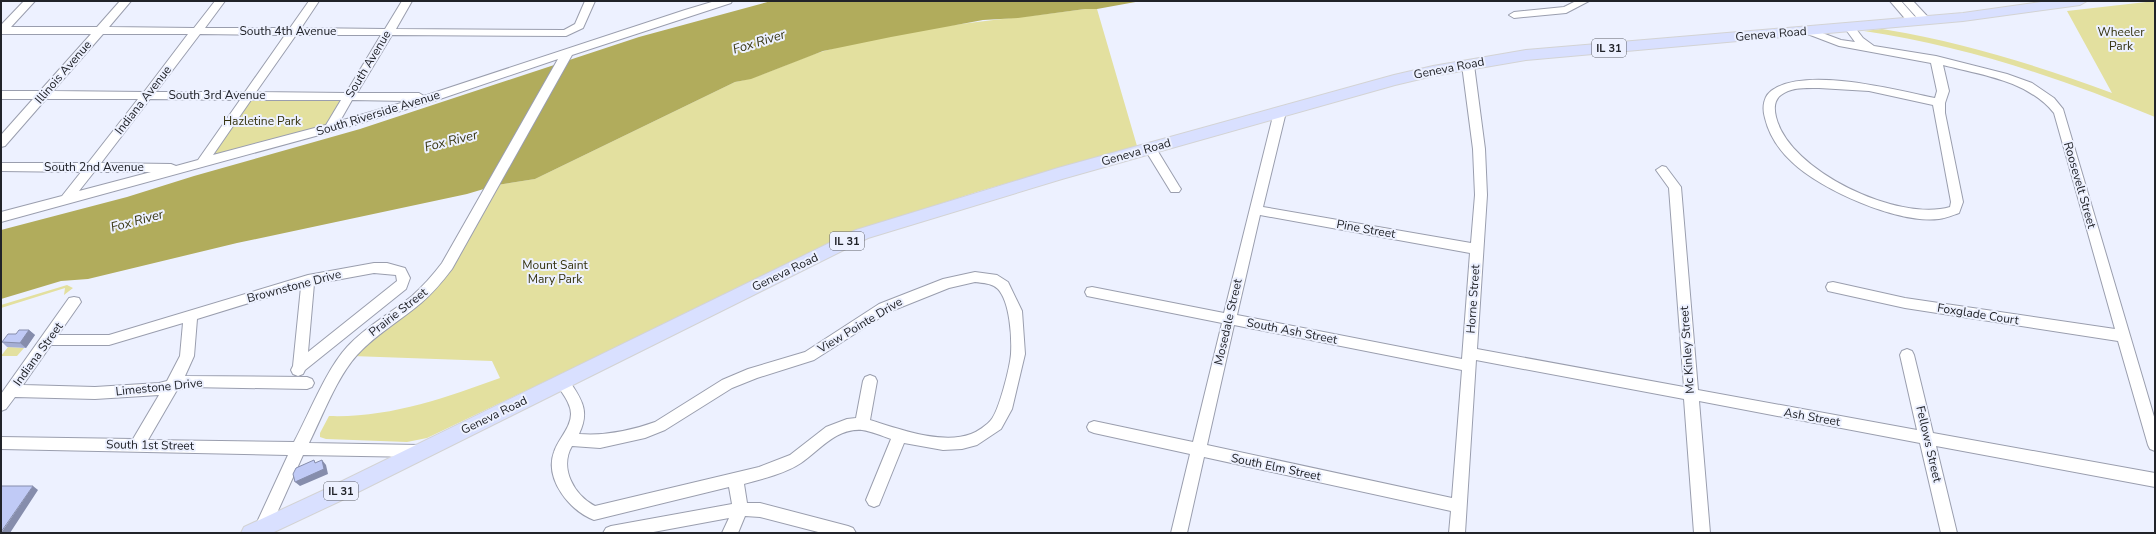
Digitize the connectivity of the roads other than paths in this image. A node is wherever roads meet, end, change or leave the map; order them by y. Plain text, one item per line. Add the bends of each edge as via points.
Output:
1 (30, 1) edge
2 (126, 1) edge
3 (220, 1) edge
4 (314, 1) edge
5 (407, 1) edge
6 (590, 1) edge
7 (728, 1) edge
8 (1584, 1) edge
9 (1894, 1) edge
10 (1907, 1) edge
11 (2077, 1) edge
12 (2080, 1) edge
13 (1514, 15) dead end
14 (1918, 20) junction
15 (1849, 27) junction
16 (1, 30) edge
17 (99, 30) junction
18 (197, 31) junction
19 (293, 31) junction
20 (1809, 31) junction
21 (390, 32) junction
22 (1879, 49) junction
23 (568, 52) junction
24 (1936, 60) junction
25 (1468, 65) junction
26 (1, 95) edge
27 (147, 95) junction
28 (43, 96) junction
29 (248, 96) junction
30 (350, 96) junction
31 (433, 97) junction
32 (1939, 103) junction
33 (1280, 112) junction
34 (330, 128) junction
35 (1, 142) edge
36 (1150, 148) junction
37 (201, 164) junction
38 (92, 166) junction
39 (1, 167) edge
40 (186, 168) junction
41 (1662, 170) dead end
42 (1175, 189) dead end
43 (66, 200) junction
44 (1256, 210) junction
45 (1, 217) edge
46 (1477, 249) junction
47 (308, 280) junction
48 (1833, 287) dead end
49 (1092, 292) dead end
50 (74, 302) dead end
51 (191, 315) junction
52 (1230, 319) junction
53 (2124, 336) junction
54 (48, 340) junction
55 (1907, 355) dead end
56 (1469, 359) junction
57 (300, 366) junction
58 (870, 381) dead end
59 (562, 382) junction
60 (291, 383) junction
61 (307, 383) dead end
62 (173, 384) junction
63 (11, 391) junction
64 (1690, 394) junction
65 (1, 405) edge
66 (862, 424) junction
67 (1094, 427) dead end
68 (900, 435) junction
69 (1927, 438) junction
70 (568, 440) junction
71 (1, 443) edge
72 (137, 445) junction
73 (2155, 445) edge
74 (299, 447) junction
75 (419, 451) junction
76 (1198, 451) junction
77 (736, 480) junction
78 (2155, 480) edge
79 (874, 500) dead end
80 (1459, 506) junction
81 (740, 509) junction
82 (257, 532) edge
83 (610, 533) edge
84 (730, 533) edge
85 (848, 533) edge
86 (1179, 533) edge
87 (1457, 533) edge
88 (1702, 533) edge
89 (1949, 533) edge

1 - 16 street
2 - 17 street, Illinois Avenue
3 - 18 street, Indiana Avenue
4 - 19 street
5 - 21 street, South Avenue via 391,26
6 - 21 street, South 4th Avenue via 579,26 566,33
7 - 23 street, South Riverside Avenue
8 - 13 street via 1566,10
9 - 14 street
10 - 14 street
11 - 12 main road, IL 31
11 - 14 main road, Geneva Road / IL 31 via 1964,17
14 - 15 main road, Geneva Road / IL 31
15 - 20 main road, Geneva Road / IL 31
15 - 22 street, Roosevelt Street via 1859,40
16 - 17 street, South 4th Avenue
17 - 18 street, South 4th Avenue
17 - 28 street, Illinois Avenue
18 - 19 street, South 4th Avenue
18 - 27 street, Indiana Avenue
19 - 21 street, South 4th Avenue
19 - 29 street
20 - 22 street, Roosevelt Street via 1839,43
20 - 25 main road, Geneva Road / IL 31 via 1526,55
21 - 30 street, South Avenue
22 - 24 street, Roosevelt Street
23 - 31 street, South Riverside Avenue
23 - 74 street, Prairie Street via 447,266 434,284 369,334 352,352 336,375
24 - 32 street via 1943,91
24 - 53 street, Roosevelt Street via 2028,86 2050,101 2059,112
25 - 33 main road, Geneva Road / IL 31 via 1394,80
25 - 46 street, Horne Street via 1481,177
26 - 28 street, South 3rd Avenue
27 - 28 street, South 3rd Avenue
27 - 29 street, South 3rd Avenue
27 - 38 street, Indiana Avenue
28 - 35 street, Illinois Avenue
29 - 30 street, South 3rd Avenue
29 - 37 street
30 - 31 street, South 3rd Avenue
30 - 34 street, South Avenue
31 - 34 street, South Riverside Avenue
32 - 32 street via 1884,90 1835,84 1788,87 1773,95 1769,106 1774,130 1780,141 1800,164 1815,174 1847,192 1873,202 1894,209 1934,215 1947,214 1955,210 1958,202
33 - 36 main road, Geneva Road / IL 31
33 - 44 street, Mosedale Street
34 - 37 street, South Riverside Avenue
36 - 42 street
36 - 59 main road, Geneva Road / IL 31 via 862,234
37 - 40 street, South Riverside Avenue
38 - 39 street, South 2nd Avenue
38 - 40 street, South 2nd Avenue
38 - 43 street, Indiana Avenue
40 - 43 street, South Riverside Avenue
41 - 64 street, Mc Kinley Street via 1675,187
43 - 45 street, South Riverside Avenue
44 - 46 street, Pine Street
44 - 52 street, Mosedale Street
46 - 56 street, Horne Street
47 - 51 street, Brownstone Drive
47 - 57 street
47 - 57 street, Brownstone Drive via 356,270 387,268 400,271 404,281
48 - 53 street, Foxglade Court via 1858,290 1905,303
49 - 52 street, South Ash Street
50 - 54 street, Indiana Street
51 - 54 street, Brownstone Drive via 109,340
51 - 62 street via 187,356
52 - 56 street, South Ash Street
52 - 76 street, Mosedale Street
53 - 73 street, Roosevelt Street
54 - 63 street, Indiana Street
55 - 69 street, Fellows Street
56 - 64 street, Ash Street
56 - 80 street, Horne Street
57 - 60 street
58 - 66 street
59 - 70 street, View Pointe Drive via 578,414
59 - 75 main road, Geneva Road / IL 31
60 - 61 street, Limestone Drive
60 - 62 street, Limestone Drive via 188,381
62 - 63 street, Limestone Drive via 159,389 126,392
62 - 72 street
63 - 65 street, Indiana Street
64 - 69 street, Ash Street
64 - 88 street, Mc Kinley Street
66 - 68 street, View Pointe Drive
66 - 77 street, View Pointe Drive via 847,425 831,431 795,459
67 - 76 street, South Elm Street
68 - 70 street, View Pointe Drive via 943,444 962,443 985,435 1001,418 1015,370 1018,334 1015,310 1009,295 998,281 985,277 964,279 904,299 868,318 809,356 741,377 660,426 645,432 600,442
68 - 79 street
69 - 78 street, Ash Street
69 - 89 street, Fellows Street
70 - 77 street, View Pointe Drive via 560,456 559,467 574,499 584,509 594,513
71 - 72 street, South 1st Street
72 - 74 street, South 1st Street
74 - 75 street, South 1st Street
74 - 82 street, Prairie Street
75 - 82 main road, Geneva Road / IL 31
76 - 80 street, South Elm Street
76 - 86 street, Mosedale Street
77 - 81 street
80 - 87 street, Horne Street
81 - 83 street
81 - 84 street
81 - 85 street via 760,510

